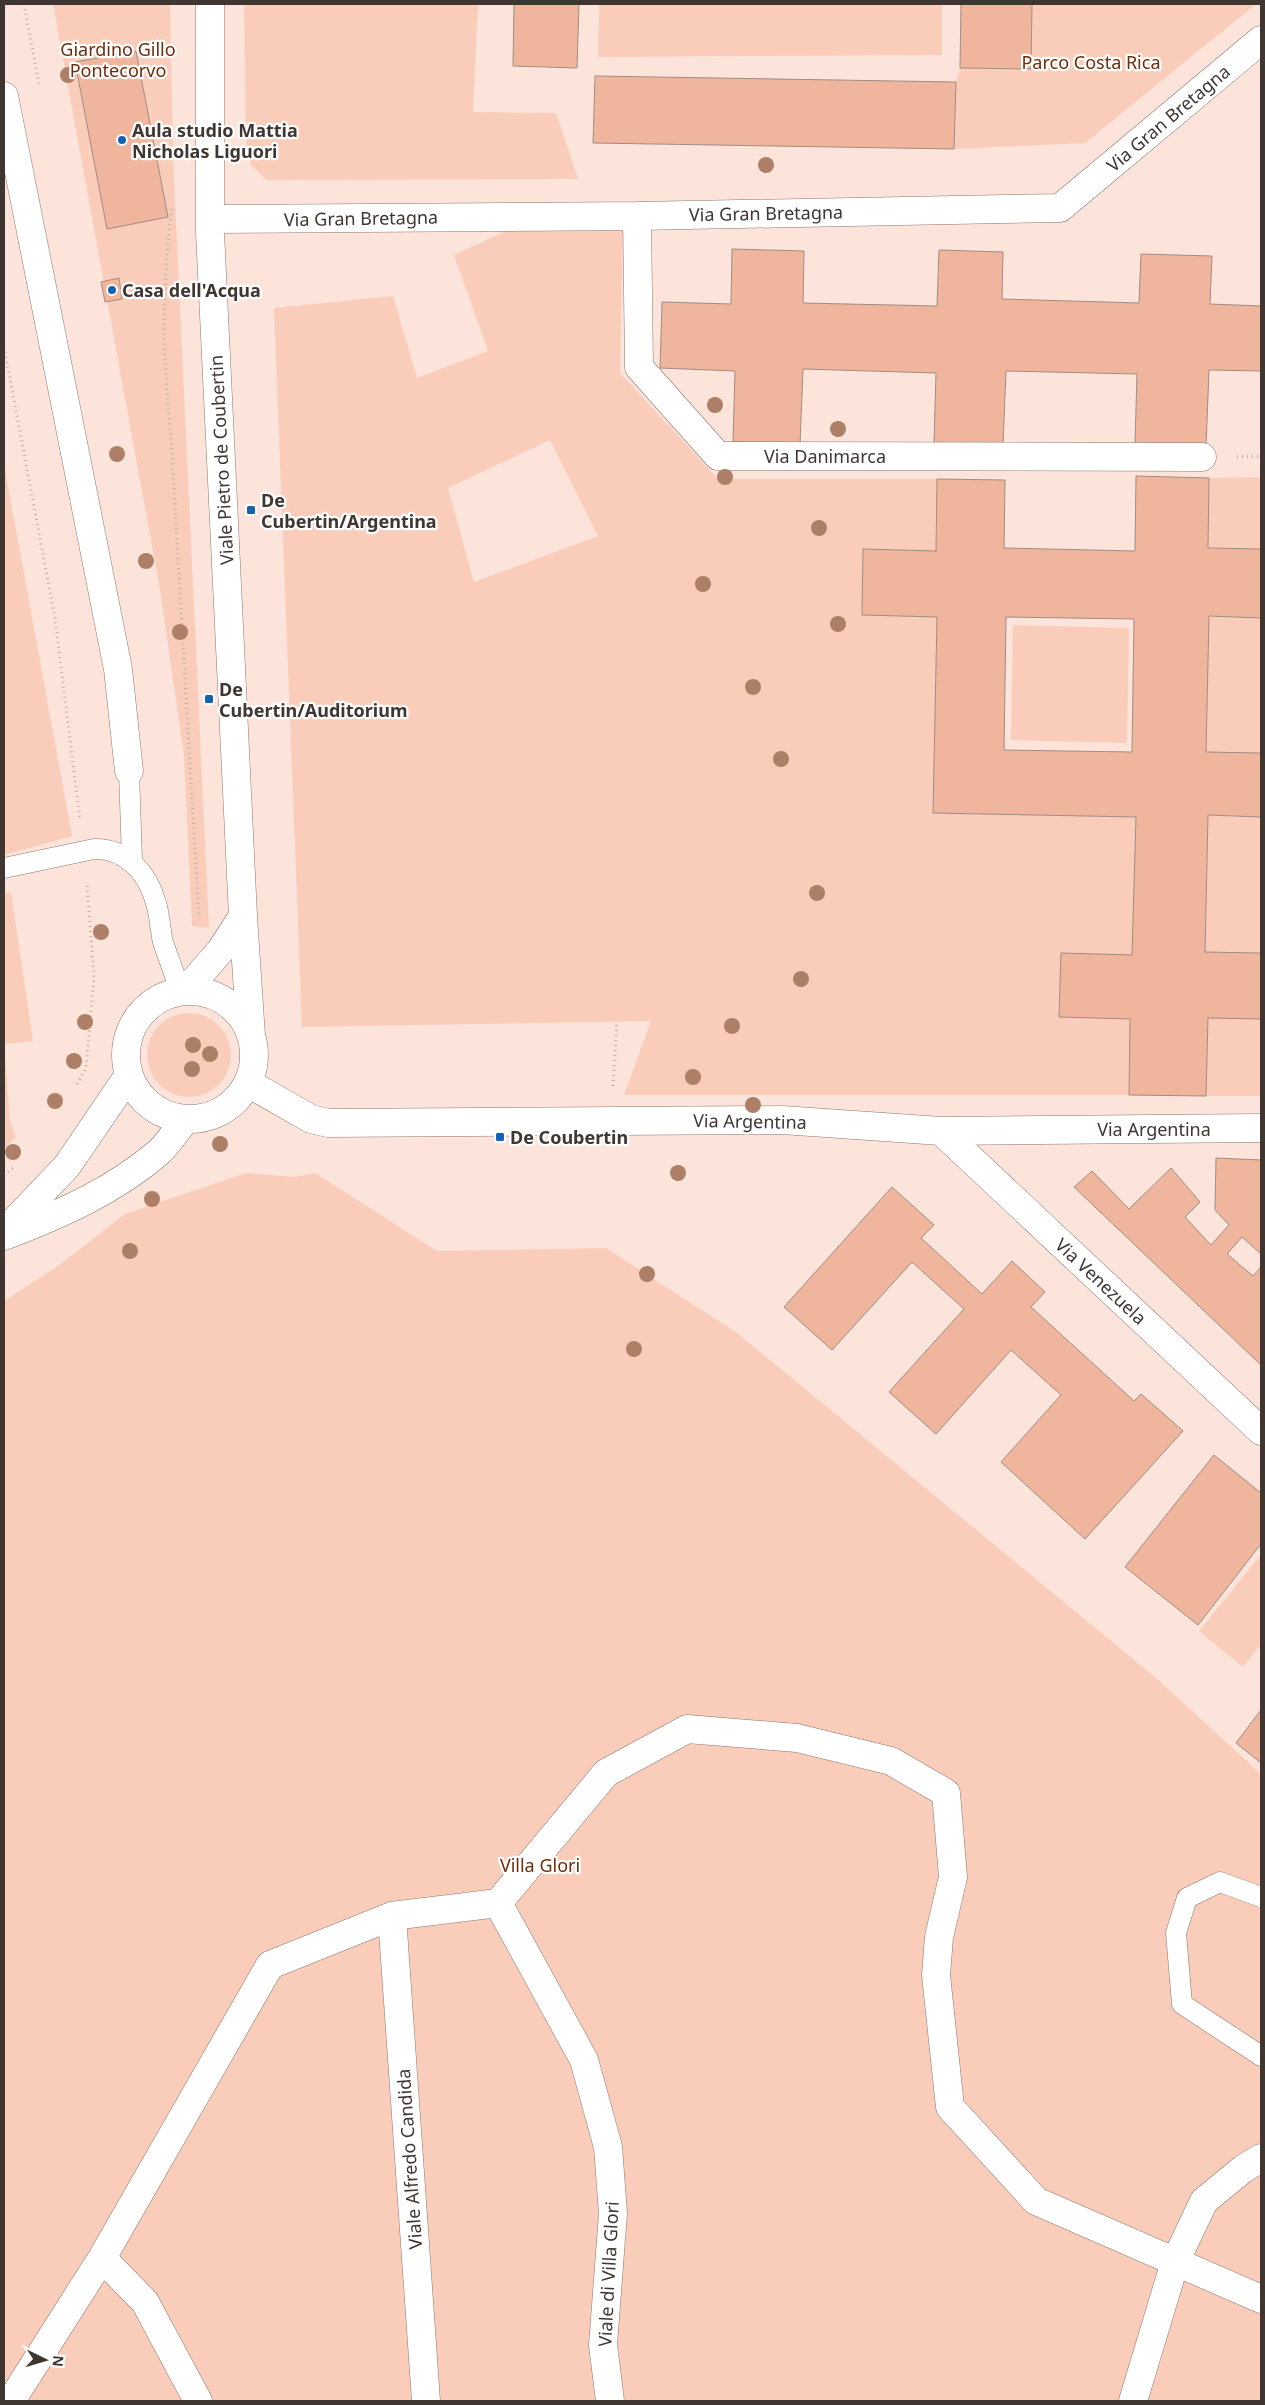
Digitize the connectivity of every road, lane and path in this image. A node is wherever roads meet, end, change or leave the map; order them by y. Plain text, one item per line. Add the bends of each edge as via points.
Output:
1 (210, 4) edge
2 (1261, 40) edge
3 (4, 96) edge
4 (172, 209) dead end
5 (637, 216) junction
6 (210, 219) junction
7 (4, 347) edge
8 (1202, 457) dead end
9 (129, 771) joint
10 (83, 851) junction
11 (132, 861) junction
12 (4, 868) edge
13 (243, 916) junction
14 (199, 927) dead end
15 (183, 990) junction
16 (618, 1022) dead end
17 (251, 1036) junction
18 (129, 1076) junction
19 (248, 1083) junction
20 (77, 1085) dead end
21 (613, 1088) dead end
22 (186, 1119) junction
23 (1261, 1128) edge
24 (941, 1131) junction
25 (15, 1166) dead end
26 (4, 1175) edge
27 (4, 1232) edge
28 (4, 1236) edge
29 (1261, 1431) edge
30 (1261, 1897) edge
31 (498, 1903) junction
32 (392, 1916) junction
33 (1261, 2056) edge
34 (1261, 2158) edge
35 (102, 2258) junction
36 (1174, 2262) junction
37 (1261, 2299) edge
38 (11, 2401) edge
39 (198, 2401) edge
40 (426, 2401) edge
41 (610, 2401) edge
42 (1133, 2401) edge

1 - 6 street, Viale Pietro de Coubertin
2 - 5 street, Via Gran Bretagna via 1060,208
3 - 9 street via 118,669
4 - 14 path via 163,309 164,372 171,438
5 - 6 street, Via Gran Bretagna
5 - 8 street, Via Danimarca via 639,367 718,456
6 - 13 street, Viale Pietro de Coubertin
7 - 10 path via 55,618
9 - 11 lane
10 - 11 lane via 104,849
10 - 12 lane
10 - 20 path via 91,911 94,977 86,1068
11 - 15 lane via 152,890 163,940
13 - 15 street via 221,950
13 - 17 street, Viale Pietro de Coubertin
15 - 17 street via 207,992 227,1001 242,1017
15 - 18 street via 151,1004 136,1018 126,1050
16 - 21 path
17 - 19 street via 254,1060
18 - 22 street via 135,1089 151,1106
18 - 27 street via 67,1166
19 - 22 street via 222,1111 198,1119
19 - 24 street, Via Argentina via 311,1119 328,1123 782,1120
22 - 28 street via 160,1150 123,1178 74,1207
23 - 24 street, Via Argentina
24 - 29 street, Via Venezuela
25 - 26 path
30 - 33 lane via 1220,1882 1187,1898 1176,1932 1182,2004
31 - 32 street
31 - 36 street via 606,1774 687,1729 797,1738 891,1760 946,1793 953,1877 939,1936 936,1975 950,2107 1036,2201
31 - 41 street, Viale di Villa Glori via 584,2060 608,2147 614,2213 603,2344
32 - 35 street via 270,1965
32 - 40 street, Viale Alfredo Candida
34 - 36 street via 1204,2201
35 - 38 street
35 - 39 street via 145,2302
36 - 37 street
36 - 42 street

